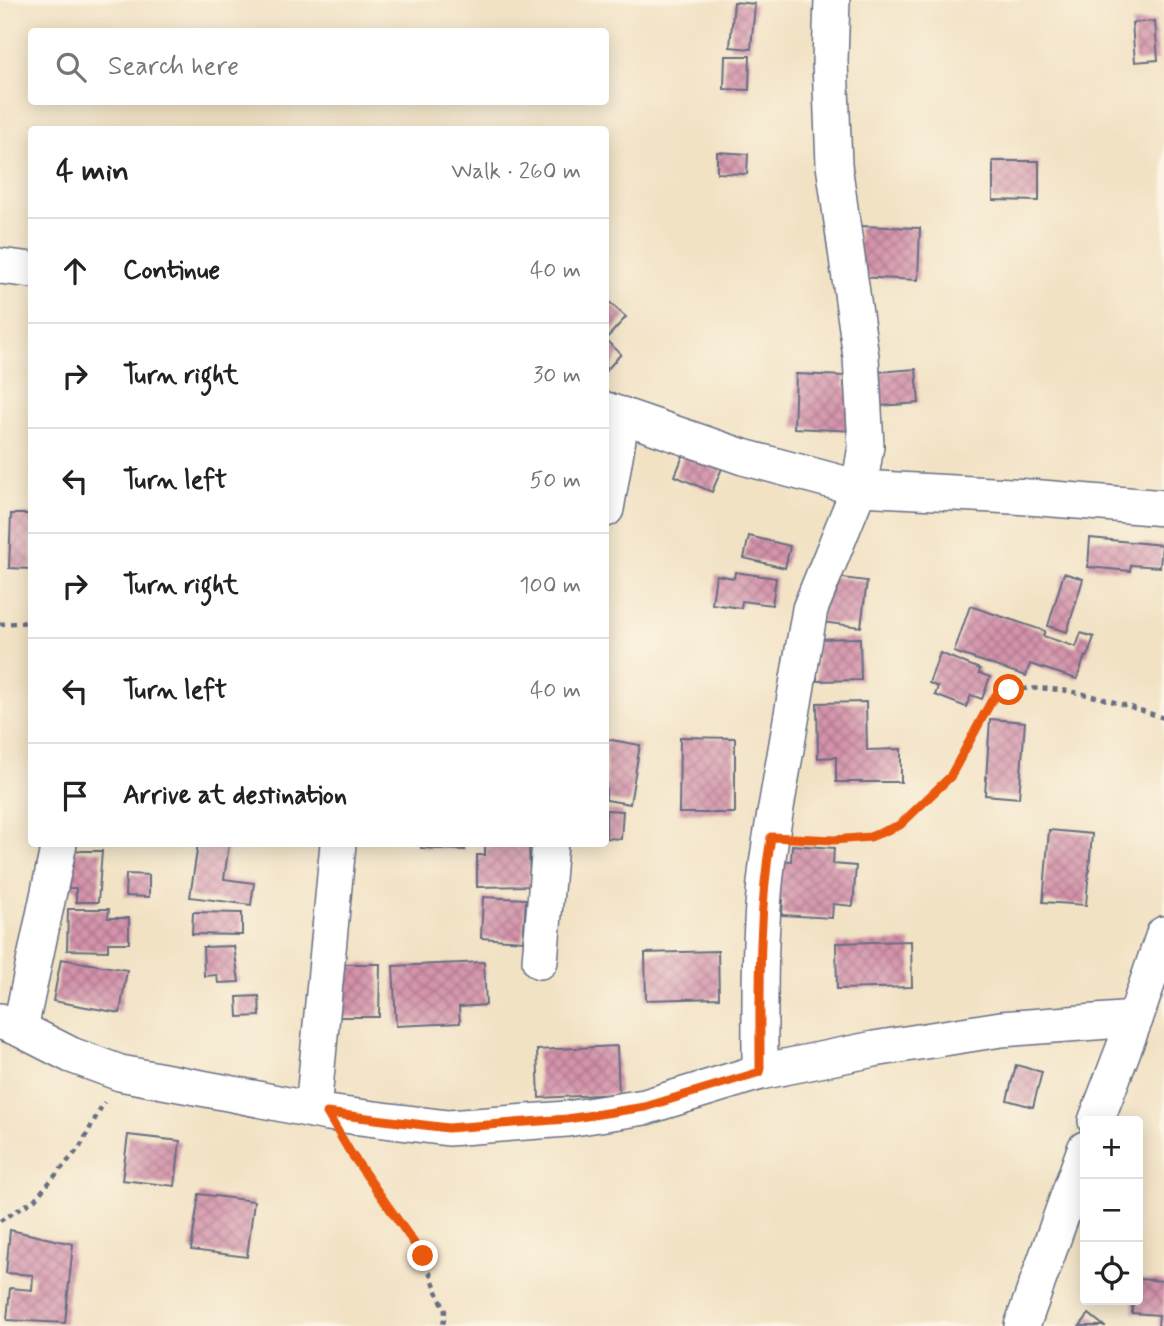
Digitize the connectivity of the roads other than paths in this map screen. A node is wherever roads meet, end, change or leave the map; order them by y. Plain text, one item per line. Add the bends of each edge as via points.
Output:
1 (832, 0) edge
2 (0, 266) edge
3 (28, 270) edge
4 (614, 412) edge
5 (609, 473) edge
6 (859, 488) junction
7 (1164, 508) edge
8 (58, 847) edge
9 (338, 847) edge
10 (550, 847) edge
11 (1164, 934) edge
12 (540, 961) dead end
13 (1135, 1019) junction
14 (10, 1025) edge
15 (760, 1072) junction
16 (320, 1112) junction
17 (1098, 1116) edge
18 (1080, 1163) edge
19 (1022, 1326) edge

1 - 6 street via 834,165 862,356 865,410 866,446
2 - 3 street
4 - 5 street
4 - 6 street via 743,457
6 - 7 street
6 - 15 street via 810,609 771,837 760,939
8 - 14 street
9 - 16 street
10 - 12 street
11 - 13 street
13 - 15 street via 1001,1029
13 - 17 street
14 - 16 street via 120,1073
15 - 16 street via 645,1107 567,1119 448,1128
18 - 19 street

